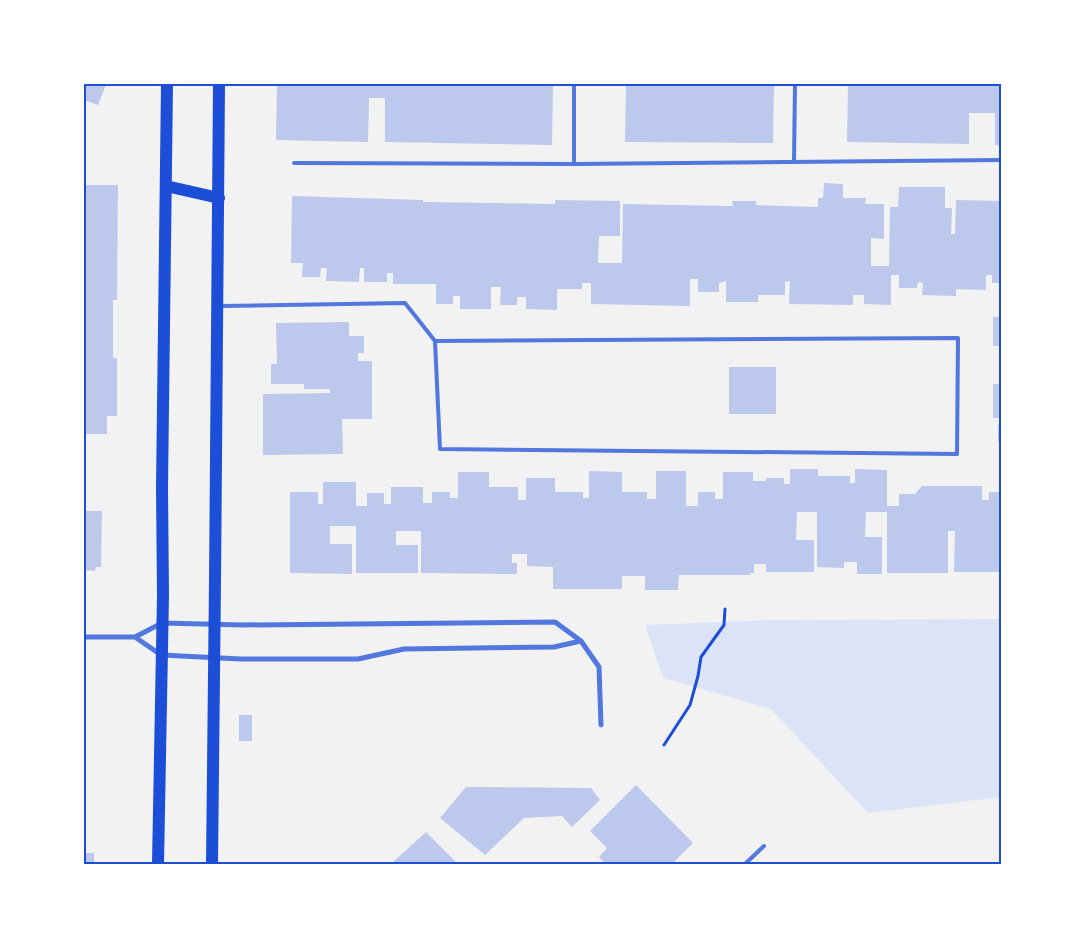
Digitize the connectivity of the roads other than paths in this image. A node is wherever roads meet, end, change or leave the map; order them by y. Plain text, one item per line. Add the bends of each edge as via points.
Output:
1 (167, 84) edge
2 (219, 84) edge
3 (574, 84) edge
4 (794, 84) edge
5 (1001, 160) edge
6 (794, 162) junction
7 (294, 163) dead end
8 (574, 164) junction
9 (166, 186) junction
10 (219, 198) junction
11 (219, 306) junction
12 (435, 341) junction
13 (162, 623) junction
14 (214, 625) junction
15 (84, 637) edge
16 (135, 637) junction
17 (581, 641) junction
18 (161, 655) junction
19 (213, 658) junction
20 (601, 725) dead end
21 (764, 846) dead end
22 (158, 864) edge
23 (212, 864) edge
24 (745, 864) edge

1 - 9 main road
2 - 10 main road
3 - 8 lane
4 - 6 lane
5 - 6 lane
6 - 8 lane
7 - 8 lane
9 - 10 main road
9 - 13 main road
10 - 11 main road
11 - 12 lane via 406,303
11 - 14 main road
12 - 12 lane via 958,338 957,454 440,449
13 - 14 street
13 - 16 street
13 - 18 main road
14 - 17 street via 555,622
14 - 19 main road
15 - 16 street
16 - 18 street
17 - 19 street via 554,647 404,649 358,660
17 - 20 street via 599,667
18 - 19 street
18 - 22 main road
19 - 23 main road
21 - 24 lane

